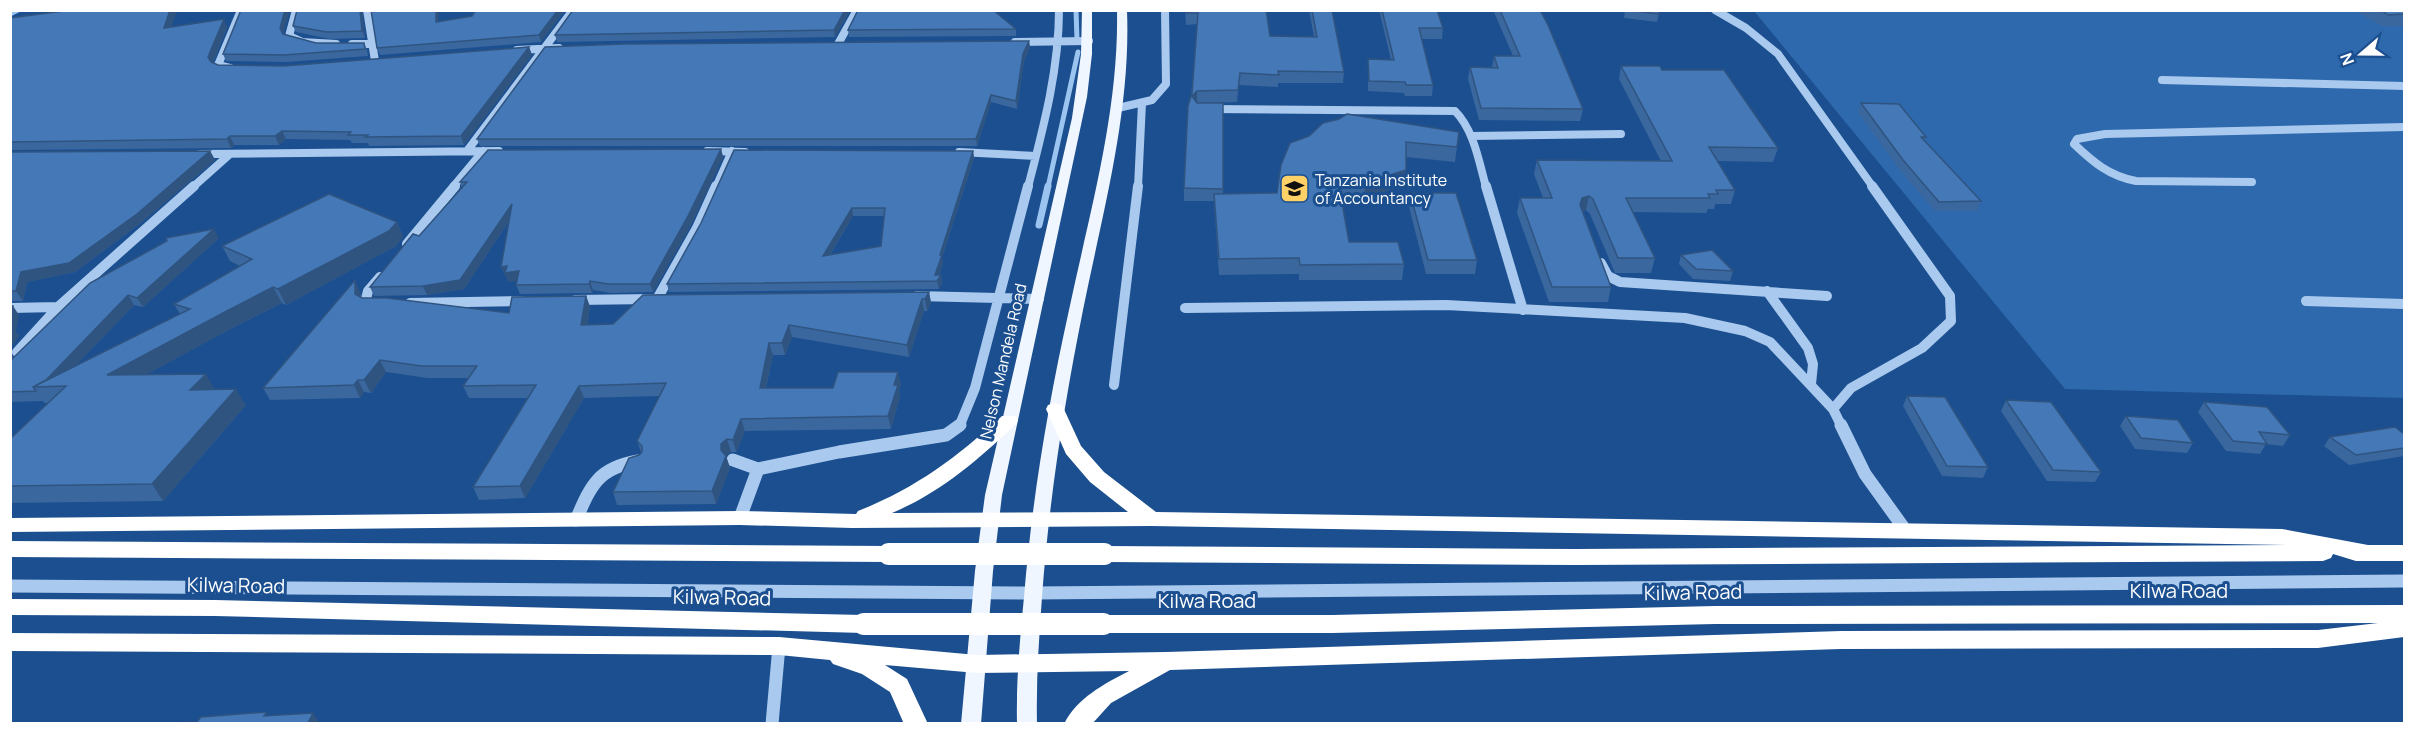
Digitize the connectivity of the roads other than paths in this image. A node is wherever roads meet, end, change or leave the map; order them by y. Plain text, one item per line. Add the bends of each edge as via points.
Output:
1 (241, 10) edge
2 (296, 10) edge
3 (367, 10) edge
4 (573, 10) edge
5 (857, 10) edge
6 (1059, 10) edge
7 (1087, 10) edge
8 (1122, 10) edge
9 (1165, 10) edge
10 (1715, 10) edge
11 (1059, 41) junction
12 (1089, 41) junction
13 (1008, 42) edge
14 (372, 44) junction
15 (827, 44) edge
16 (838, 44) junction
17 (850, 44) edge
18 (567, 47) edge
19 (544, 48) junction
20 (507, 51) edge
21 (384, 61) edge
22 (238, 69) edge
23 (2162, 80) dead end
24 (2404, 86) edge
25 (1142, 103) junction
26 (1118, 108) junction
27 (1198, 109) edge
28 (2404, 127) edge
29 (1621, 134) dead end
30 (1471, 136) junction
31 (467, 151) junction
32 (507, 151) edge
33 (697, 151) edge
34 (732, 151) junction
35 (483, 152) junction
36 (753, 152) edge
37 (947, 153) edge
38 (195, 154) edge
39 (230, 154) junction
40 (1036, 156) junction
41 (2252, 183) dead end
42 (1599, 255) edge
43 (397, 256) edge
44 (390, 265) edge
45 (1767, 291) junction
46 (907, 296) edge
47 (1827, 296) dead end
48 (1000, 298) junction
49 (1040, 299) junction
50 (568, 300) edge
51 (534, 301) edge
52 (2306, 301) dead end
53 (391, 303) edge
54 (402, 303) edge
55 (2404, 304) edge
56 (58, 307) junction
57 (10, 308) edge
58 (1185, 308) dead end
59 (1523, 310) junction
60 (17, 352) edge
61 (1811, 384) junction
62 (1114, 385) dead end
63 (1055, 409) junction
64 (1833, 409) junction
65 (1009, 420) junction
66 (733, 460) dead end
67 (638, 461) edge
68 (758, 469) junction
69 (740, 518) junction
70 (1039, 519) junction
71 (1151, 519) junction
72 (576, 520) junction
73 (852, 521) junction
74 (990, 521) junction
75 (10, 525) edge
76 (1906, 531) junction
77 (10, 549) edge
78 (2368, 553) junction
79 (2404, 553) edge
80 (2404, 581) edge
81 (10, 586) edge
82 (983, 592) junction
83 (1034, 593) junction
84 (10, 607) edge
85 (2404, 614) edge
86 (2404, 628) edge
87 (10, 642) edge
88 (779, 646) junction
89 (808, 647) junction
90 (1166, 661) junction
91 (1029, 662) junction
92 (977, 664) junction
93 (772, 723) edge
94 (916, 723) edge
95 (971, 723) edge
96 (1027, 723) edge
97 (1076, 723) edge

1 - 22 street via 218,64
2 - 14 street via 289,36 295,40
3 - 14 street
4 - 19 street
5 - 16 street
6 - 11 street
7 - 12 main road, Nelson Mandela Road
8 - 26 main road
9 - 25 street via 1166,84 1155,101
10 - 64 street via 1778,54 1950,296 1952,321 1923,348 1851,388
11 - 12 street
11 - 13 street
11 - 40 street
12 - 49 main road, Nelson Mandela Road via 1082,95
14 - 21 street via 371,61
15 - 16 street
16 - 17 street
18 - 19 street
19 - 20 street
19 - 31 street
23 - 24 street
25 - 26 street
25 - 62 street via 1137,210
26 - 63 main road
27 - 30 street via 1455,111
28 - 41 street via 2105,134 2085,136 2074,144 2101,170 2121,178
29 - 30 street
30 - 59 street
31 - 35 street
31 - 39 street
32 - 35 street
33 - 34 street
34 - 36 street
34 - 50 street via 662,299
35 - 43 street
37 - 40 street
38 - 39 street
39 - 56 street
40 - 48 street
42 - 45 street via 1606,274 1620,282
44 - 53 street via 366,299 368,303
45 - 47 street
45 - 61 street via 1808,348 1813,363
46 - 48 street
48 - 49 street
48 - 68 street via 975,388 954,432
49 - 65 main road, Nelson Mandela Road
51 - 54 street
52 - 55 street
56 - 57 street
56 - 60 street
58 - 59 street via 1423,305
59 - 61 street via 1685,318 1723,325 1770,342
61 - 64 street
63 - 70 main road
63 - 71 highway via 1073,449 1097,477
64 - 76 street via 1865,474
65 - 73 highway via 925,491
65 - 74 main road, Nelson Mandela Road
66 - 68 street
67 - 72 street via 618,463 603,472
68 - 69 street
69 - 72 highway
69 - 73 highway
70 - 71 highway
70 - 74 highway
70 - 83 main road
71 - 76 highway
72 - 75 highway
73 - 74 highway
74 - 82 main road, Nelson Mandela Road
76 - 78 highway via 2282,537
77 - 78 highway, Kilwa Road, bridge via 1576,557
78 - 79 highway, Kilwa Road
80 - 83 street
81 - 82 street
82 - 83 street
82 - 92 main road, Nelson Mandela Road
83 - 91 main road
84 - 85 highway, Kilwa Road, bridge via 215,608 864,624 1332,624 1727,615
86 - 90 highway via 2318,639 1841,640
87 - 88 highway
88 - 89 highway
88 - 93 street
89 - 92 highway
89 - 94 highway via 870,667 899,686
90 - 91 highway
90 - 97 highway via 1103,696
91 - 92 highway
91 - 96 main road
92 - 95 main road, Nelson Mandela Road

